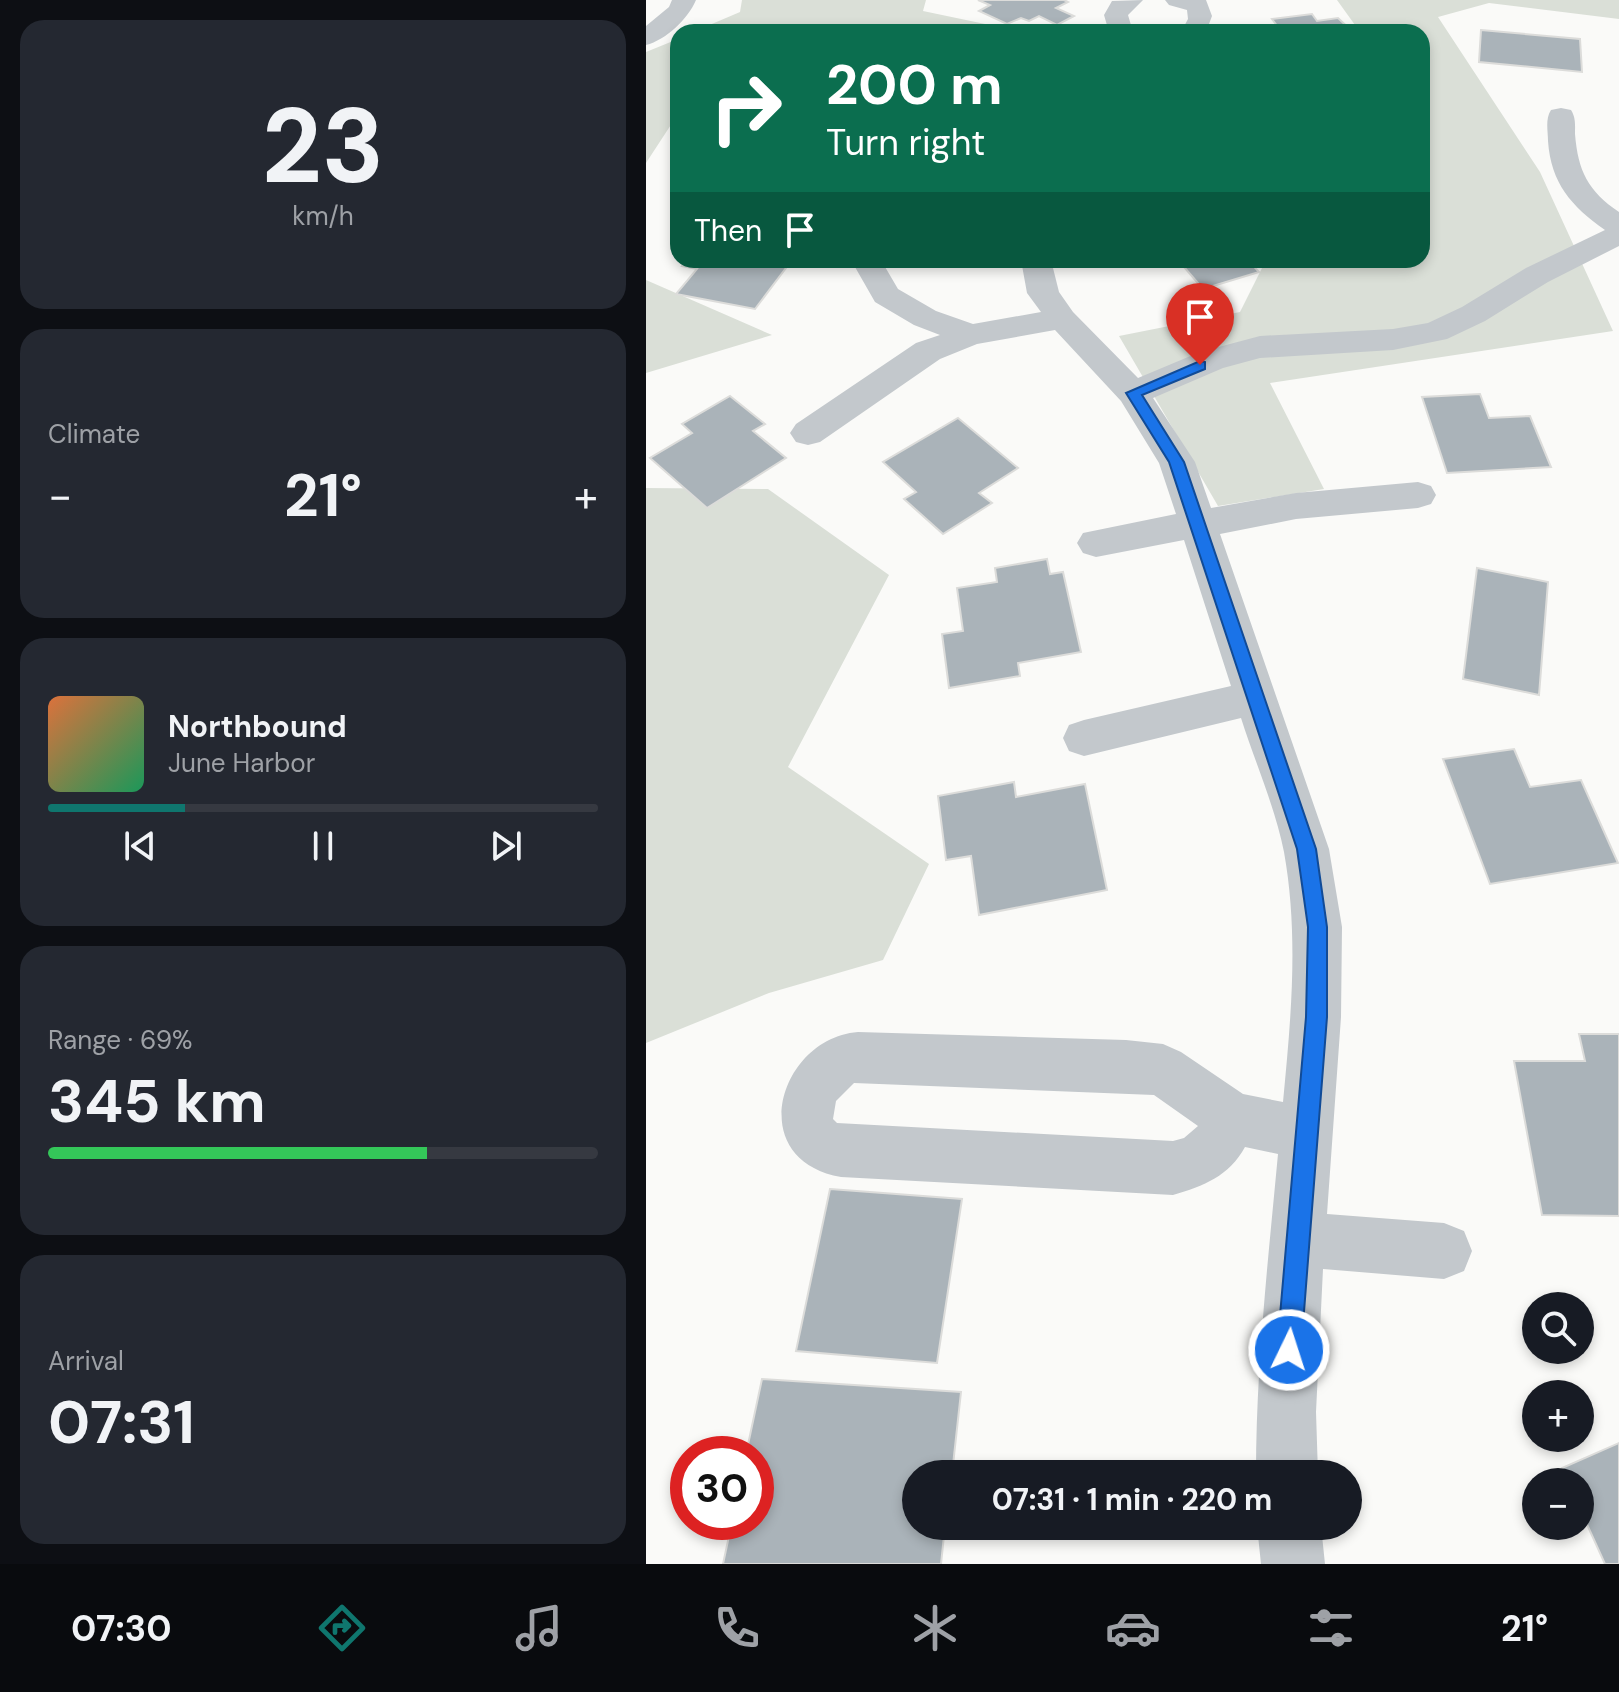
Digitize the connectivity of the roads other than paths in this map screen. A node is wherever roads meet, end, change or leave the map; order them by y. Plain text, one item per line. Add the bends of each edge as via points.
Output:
1 (684, 0) edge
2 (1131, 0) edge
3 (1177, 0) edge
4 (1120, 24) edge
5 (1199, 24) edge
6 (646, 38) edge
7 (1561, 116) dead end
8 (1619, 226) edge
9 (1619, 234) edge
10 (871, 268) edge
11 (1038, 268) edge
12 (1062, 319) junction
13 (971, 335) junction
14 (1133, 393) junction
15 (808, 433) dead end
16 (1418, 495) dead end
17 (1197, 526) junction
18 (1096, 543) dead end
19 (1256, 697) junction
20 (1084, 738) dead end
21 (1232, 1118) junction
22 (1307, 1134) junction
23 (1298, 1239) junction
24 (1444, 1251) dead end
25 (1287, 1460) edge
26 (1290, 1540) edge
27 (1293, 1564) edge

1 - 6 street via 679,11
2 - 4 street via 1116,15
3 - 5 street via 1197,5
7 - 8 street via 1562,158 1570,183 1587,205
9 - 14 street via 1598,261 1539,274 1440,331 1394,342 1259,347
10 - 13 street via 886,295 925,318
11 - 12 street via 1043,293
12 - 13 street
12 - 14 street
13 - 15 street via 928,351
14 - 17 street via 1177,462
16 - 17 street via 1296,506
17 - 18 street
17 - 19 street
19 - 20 street
19 - 22 street via 1306,849 1318,927
21 - 21 street via 1219,1146 1199,1161 1173,1168 841,1150 823,1146 808,1129 806,1109 814,1087 831,1068 851,1058 877,1058 1163,1070
21 - 22 street
22 - 23 street
23 - 24 street
23 - 25 street
26 - 27 street

